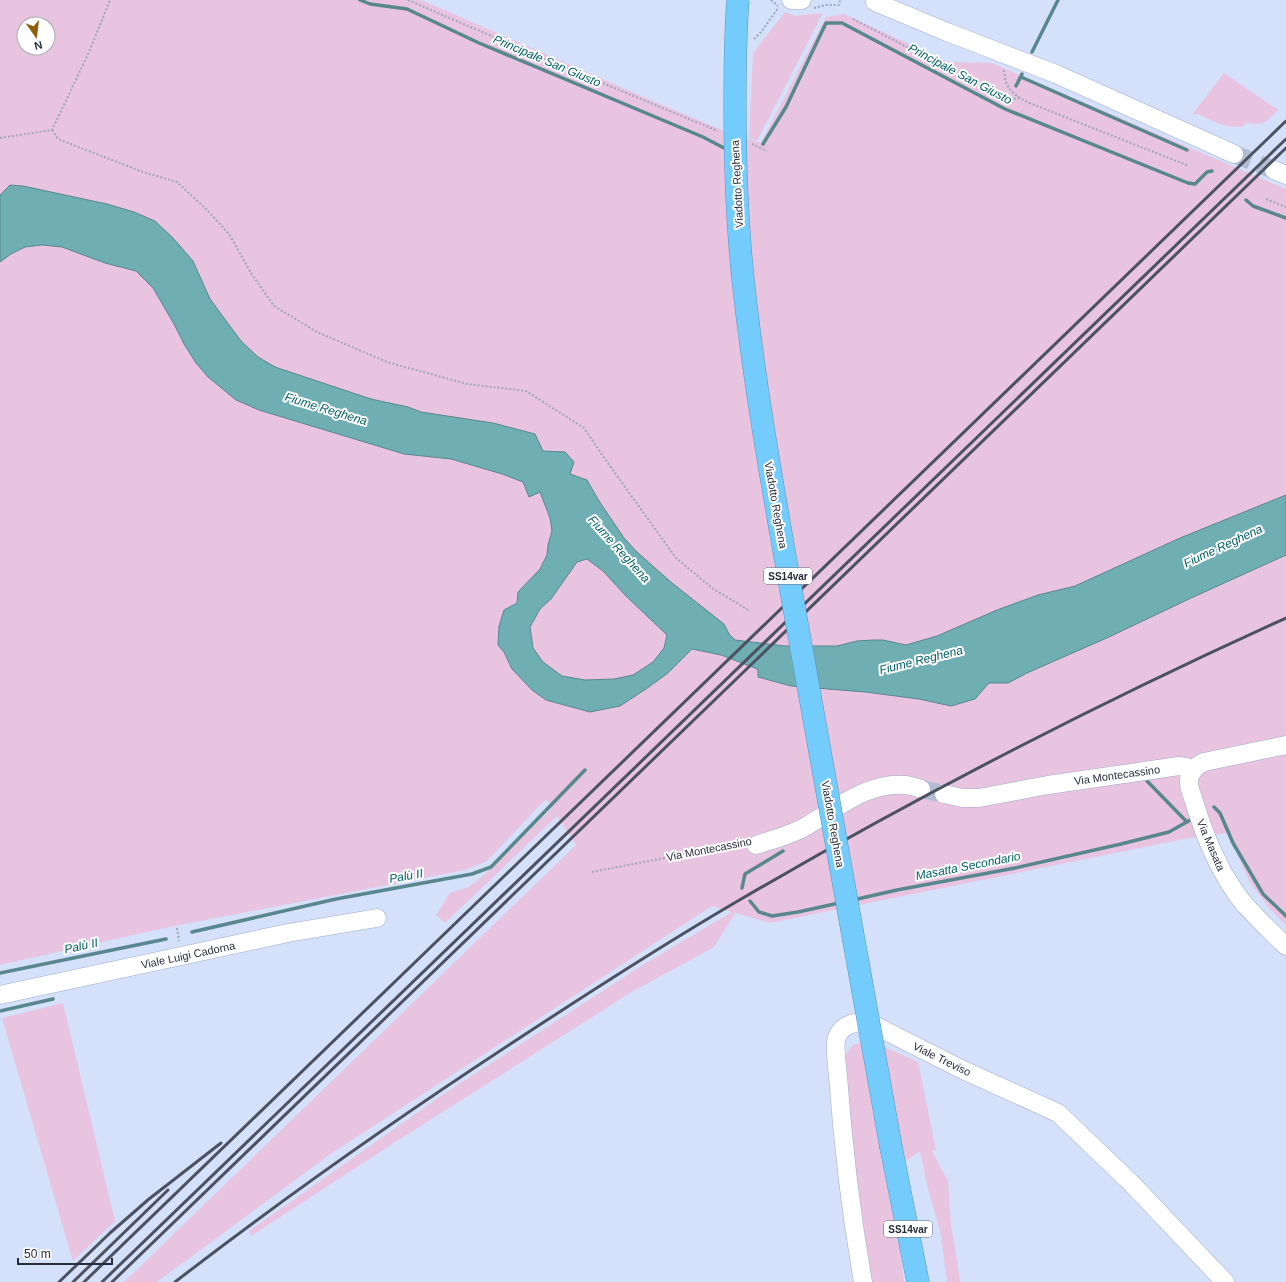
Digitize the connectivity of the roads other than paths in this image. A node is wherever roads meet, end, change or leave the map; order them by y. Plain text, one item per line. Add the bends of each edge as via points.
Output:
1 (738, 0) edge
2 (802, 0) edge
3 (870, 1) edge
4 (785, 3) edge
5 (1234, 154) tunnel mouth
6 (1286, 745) edge
7 (1193, 770) junction
8 (921, 789) tunnel mouth
9 (944, 794) tunnel mouth
10 (752, 843) road end
11 (377, 918) dead end
12 (1286, 946) edge
13 (0, 995) edge
14 (898, 1176) junction
15 (863, 1282) edge
16 (908, 1282) edge
17 (918, 1282) edge
18 (930, 1282) edge
19 (1225, 1282) edge

1 - 14 highway, Viadotto Reghena / SS14var, bridge via 735,104 738,208 743,279 757,386 812,713
2 - 4 street
3 - 5 street via 1056,74
6 - 7 street via 1204,762
7 - 9 street, Via Montecassino via 1179,766 979,798
7 - 12 street, Via Masata via 1189,780 1191,793 1220,868 1245,904
8 - 10 street, Via Montecassino via 906,785 871,789 804,827 776,839
11 - 13 street, Viale Luigi Cadorna via 288,933
14 - 16 highway via 901,1242
14 - 17 highway, SS14var
14 - 18 highway via 918,1221
15 - 19 street, Viale Treviso via 855,1238 839,1094 836,1038 843,1028 855,1022 868,1022 961,1069 1058,1113 1132,1184

